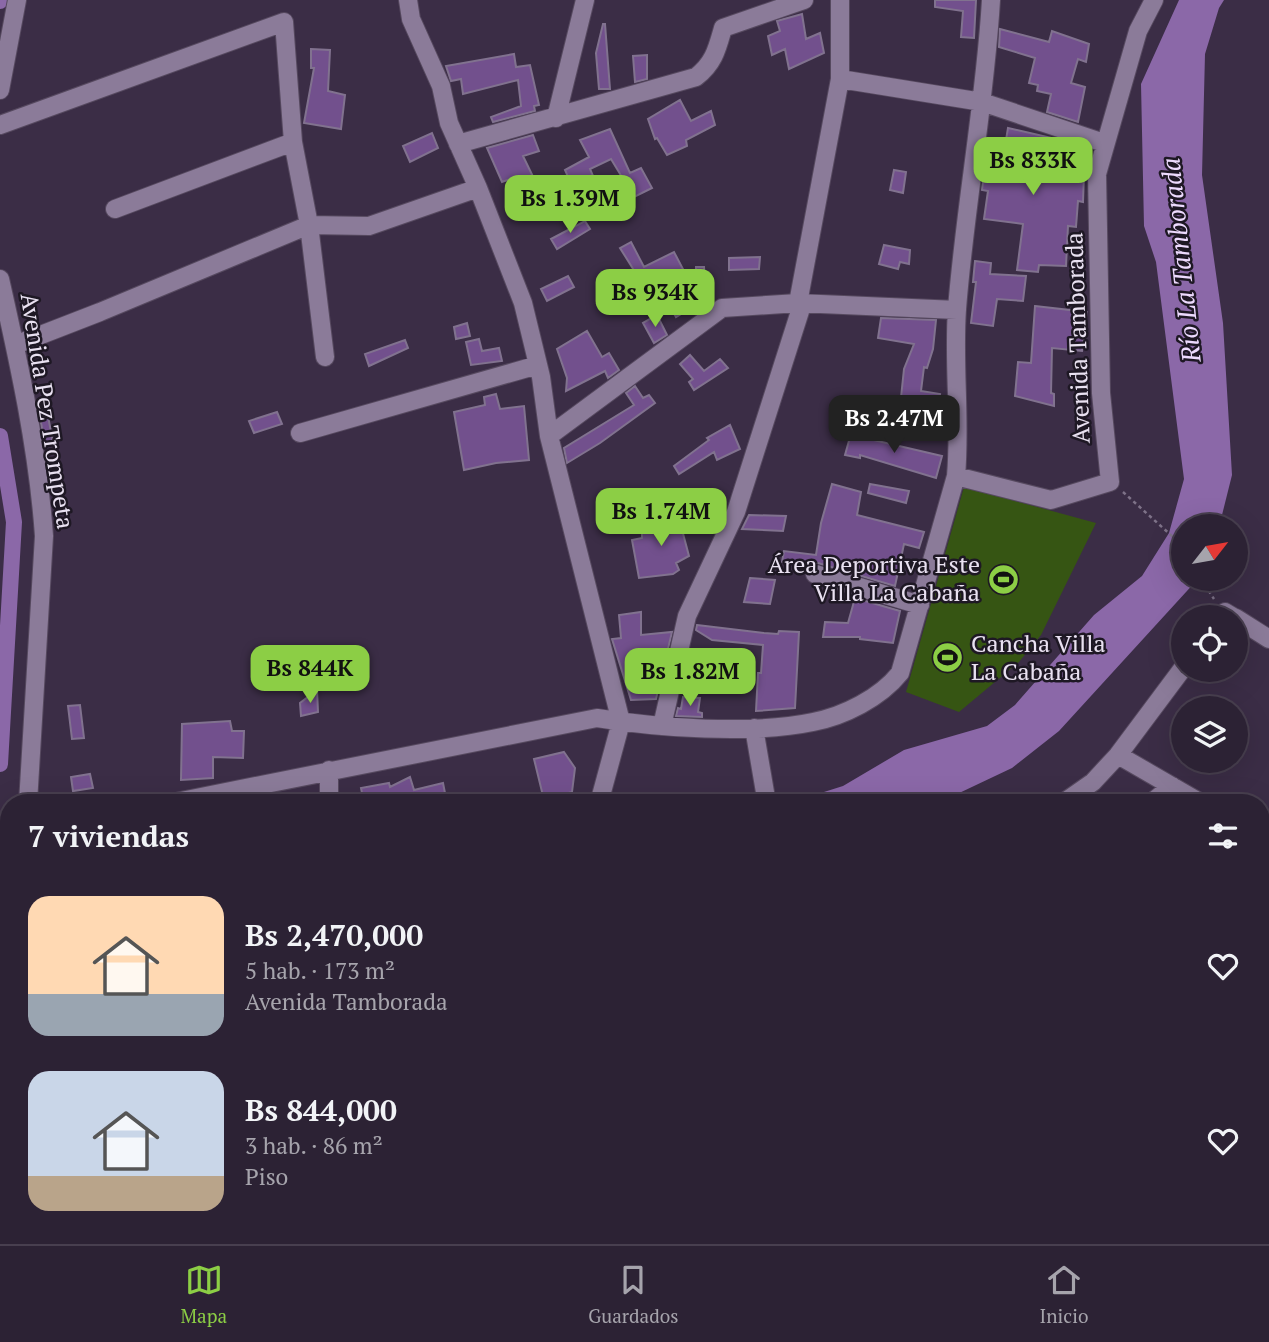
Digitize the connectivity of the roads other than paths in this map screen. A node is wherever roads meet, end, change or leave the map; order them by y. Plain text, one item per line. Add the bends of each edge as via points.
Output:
1 (18, 0) edge
2 (408, 0) edge
3 (585, 0) edge
4 (804, 0) edge
5 (840, 0) edge
6 (991, 0) edge
7 (1154, 0) edge
8 (840, 79) junction
9 (0, 90) edge
10 (982, 102) junction
11 (556, 118) junction
12 (0, 125) edge
13 (293, 142) junction
14 (1104, 143) junction
15 (458, 144) junction
16 (478, 188) junction
17 (115, 209) dead end
18 (309, 225) junction
19 (0, 279) edge
20 (800, 304) junction
21 (957, 310) junction
22 (15, 345) junction
23 (325, 357) dead end
24 (538, 365) junction
25 (300, 433) dead end
26 (548, 436) junction
27 (956, 476) junction
28 (815, 574) dead end
29 (920, 605) junction
30 (1248, 627) edge
31 (1269, 639) edge
32 (1173, 682) edge
33 (621, 722) junction
34 (662, 726) junction
35 (754, 728) junction
36 (1118, 755) junction
37 (330, 770) junction
38 (1172, 786) junction
39 (29, 794) edge
40 (214, 794) edge
41 (329, 794) edge
42 (601, 794) edge
43 (765, 794) edge
44 (1076, 794) edge
45 (1162, 794) edge
46 (1186, 794) edge

1 - 9 street
2 - 15 street
3 - 11 street
4 - 11 street via 723,27 715,58 695,77
5 - 8 street
6 - 10 street
7 - 14 street, Avenida Tamborada via 1138,32
8 - 10 street
8 - 20 street
10 - 14 street
10 - 21 street
11 - 15 street
12 - 13 street via 284,22
13 - 17 street
13 - 18 street
14 - 27 street, Avenida Tamborada via 1097,174 1101,393 1110,482 1051,500
15 - 16 street
16 - 18 street via 369,226
16 - 24 street via 523,303
18 - 22 street
18 - 23 street
19 - 22 street, Avenida Pez Trompeta
20 - 21 street
20 - 26 street via 722,308
20 - 34 street via 736,512 687,616
21 - 27 street
22 - 39 street, Avenida Pez Trompeta via 44,536
24 - 25 street
24 - 26 street
26 - 33 street
27 - 29 street
28 - 29 street
29 - 35 street via 900,673 888,687 866,702 814,722
30 - 31 street
32 - 36 street
33 - 34 street
33 - 37 street via 597,718
33 - 42 street
34 - 35 street
35 - 43 street
36 - 38 street
36 - 44 street
37 - 40 street
37 - 41 street
38 - 45 street
38 - 46 street

